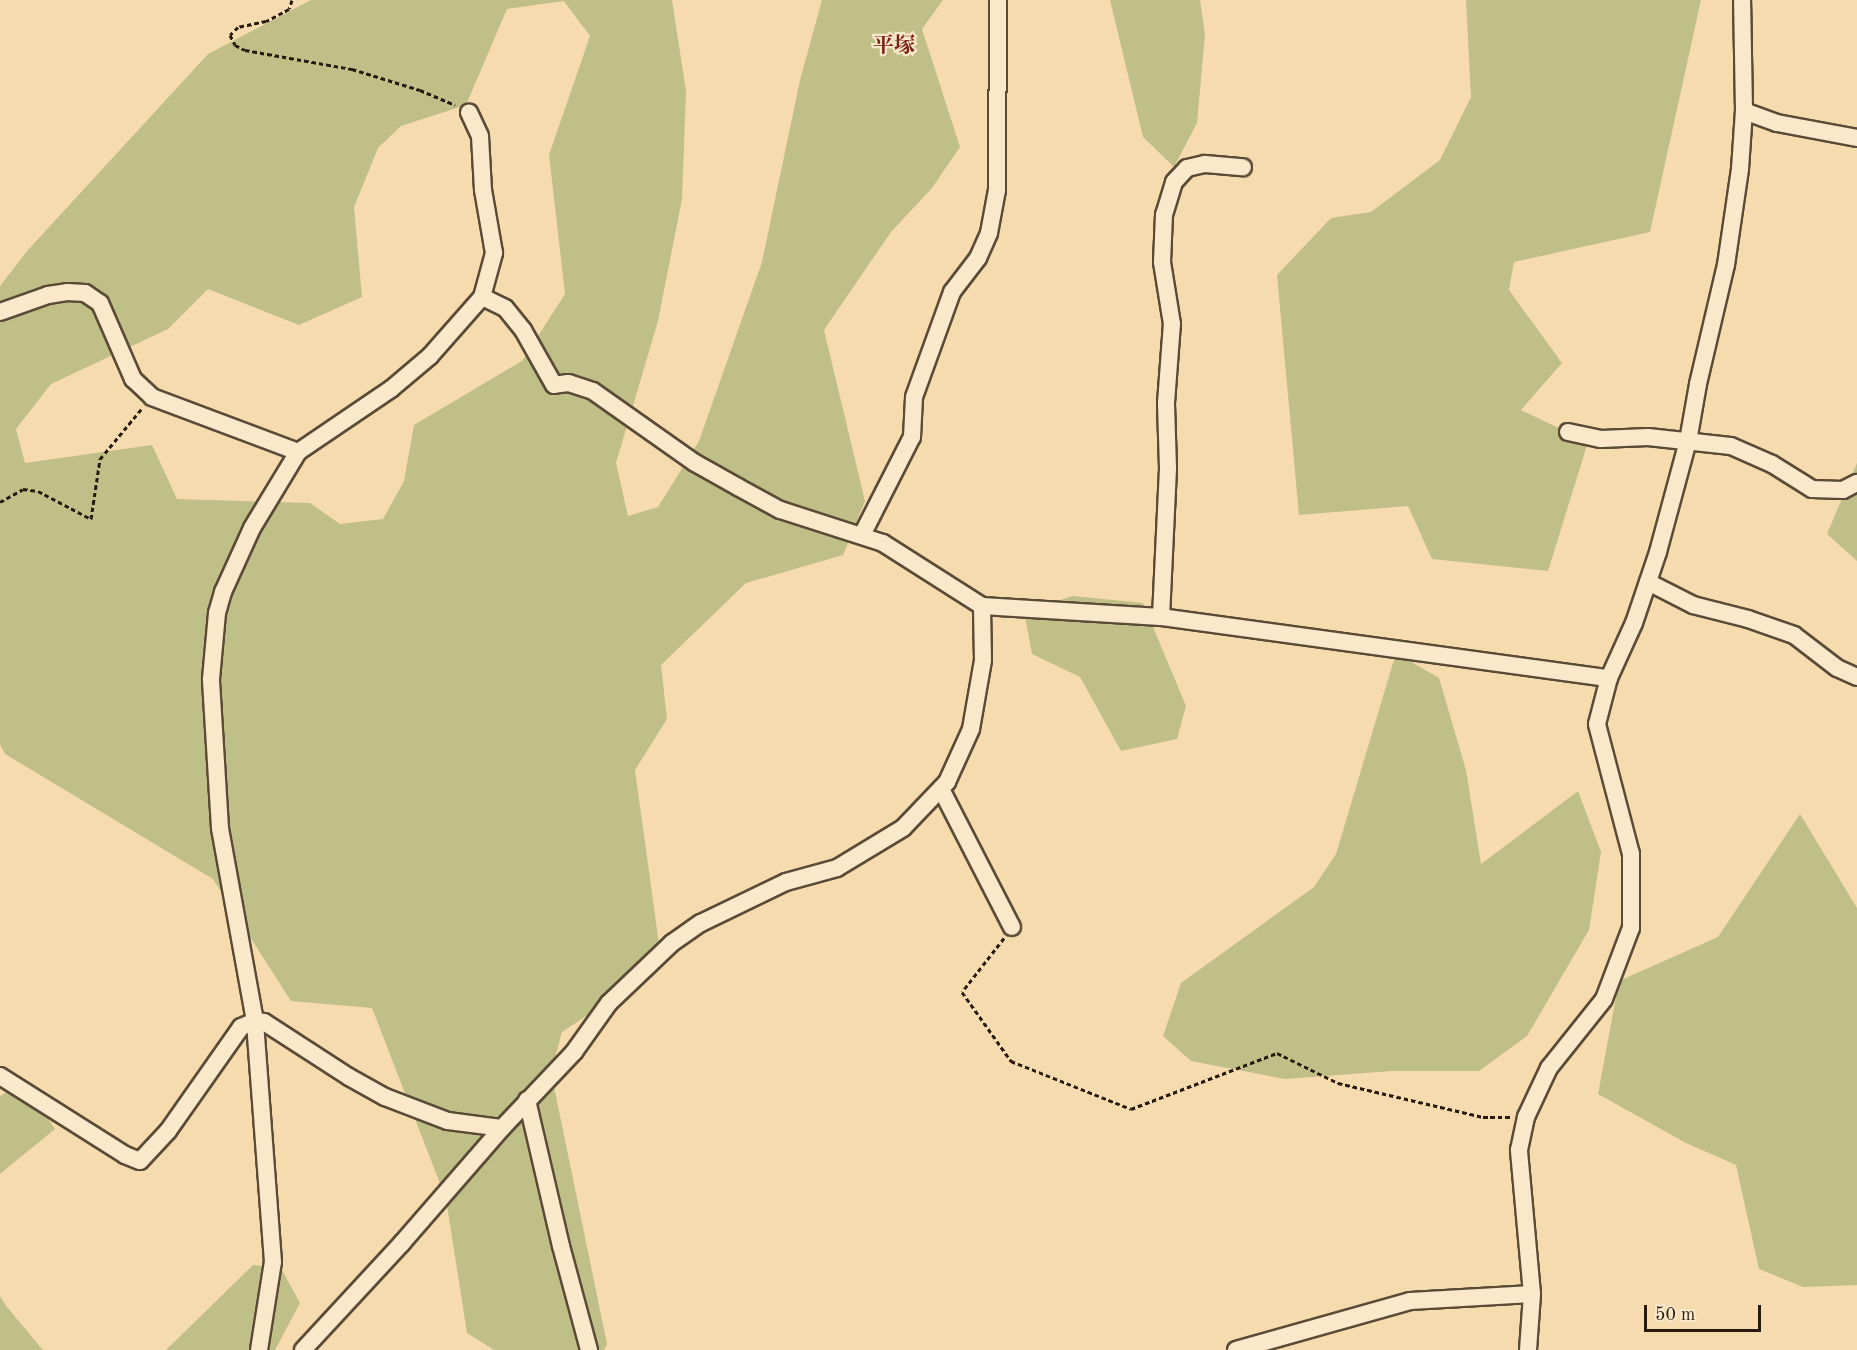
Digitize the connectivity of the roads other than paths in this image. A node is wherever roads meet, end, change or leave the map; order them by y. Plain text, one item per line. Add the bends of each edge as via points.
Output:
1 (998, 0) edge
2 (1742, 0) edge
3 (1744, 111) junction
4 (469, 112) road end
5 (1857, 138) edge
6 (1243, 167) dead end
7 (482, 297) junction
8 (0, 312) edge
9 (1568, 432) dead end
10 (1688, 441) junction
11 (298, 452) junction
12 (1857, 483) edge
13 (862, 535) junction
14 (1648, 582) junction
15 (982, 606) junction
16 (1161, 616) junction
17 (1857, 676) edge
18 (1609, 678) junction
19 (941, 789) junction
20 (1012, 927) road end
21 (255, 1021) junction
22 (0, 1076) edge
23 (527, 1100) junction
24 (502, 1128) junction
25 (1532, 1294) junction
26 (260, 1350) edge
27 (303, 1350) edge
28 (589, 1350) edge
29 (1236, 1350) edge
30 (1528, 1350) edge

1 - 13 street via 997,190 989,233 978,258 952,292 914,397 912,437
2 - 3 street
3 - 5 street via 1777,123
3 - 10 street via 1726,265
4 - 7 street via 480,136 483,190 494,253
6 - 16 street via 1205,164 1186,168 1174,182 1164,215 1162,262 1172,324
7 - 11 street via 430,357 391,389
7 - 13 street via 505,308 517,322 554,385 568,383 593,391 695,463 780,510
8 - 11 street via 48,295 85,293 99,303 133,379 152,397
9 - 10 street via 1601,439 1648,437
10 - 12 street via 1731,446 1772,464 1812,489 1843,490
10 - 14 street
11 - 21 street via 252,528 223,592 211,679 220,828
13 - 15 street via 883,543
14 - 17 street via 1693,605 1794,635 1837,668
14 - 18 street
15 - 16 street
15 - 19 street via 983,660 971,729
16 - 18 street
18 - 25 street via 1598,724 1631,854 1631,928 1604,999 1550,1068 1526,1118 1519,1150
19 - 20 street
19 - 23 street via 903,828 837,868 786,882 701,923 672,943 609,1004 574,1052
21 - 22 street via 241,1028 168,1131 140,1161
21 - 24 street via 264,1022 349,1077 415,1110 447,1121
21 - 26 street via 273,1262
23 - 24 street
23 - 28 street
24 - 27 street
25 - 29 street via 1410,1301
25 - 30 street

